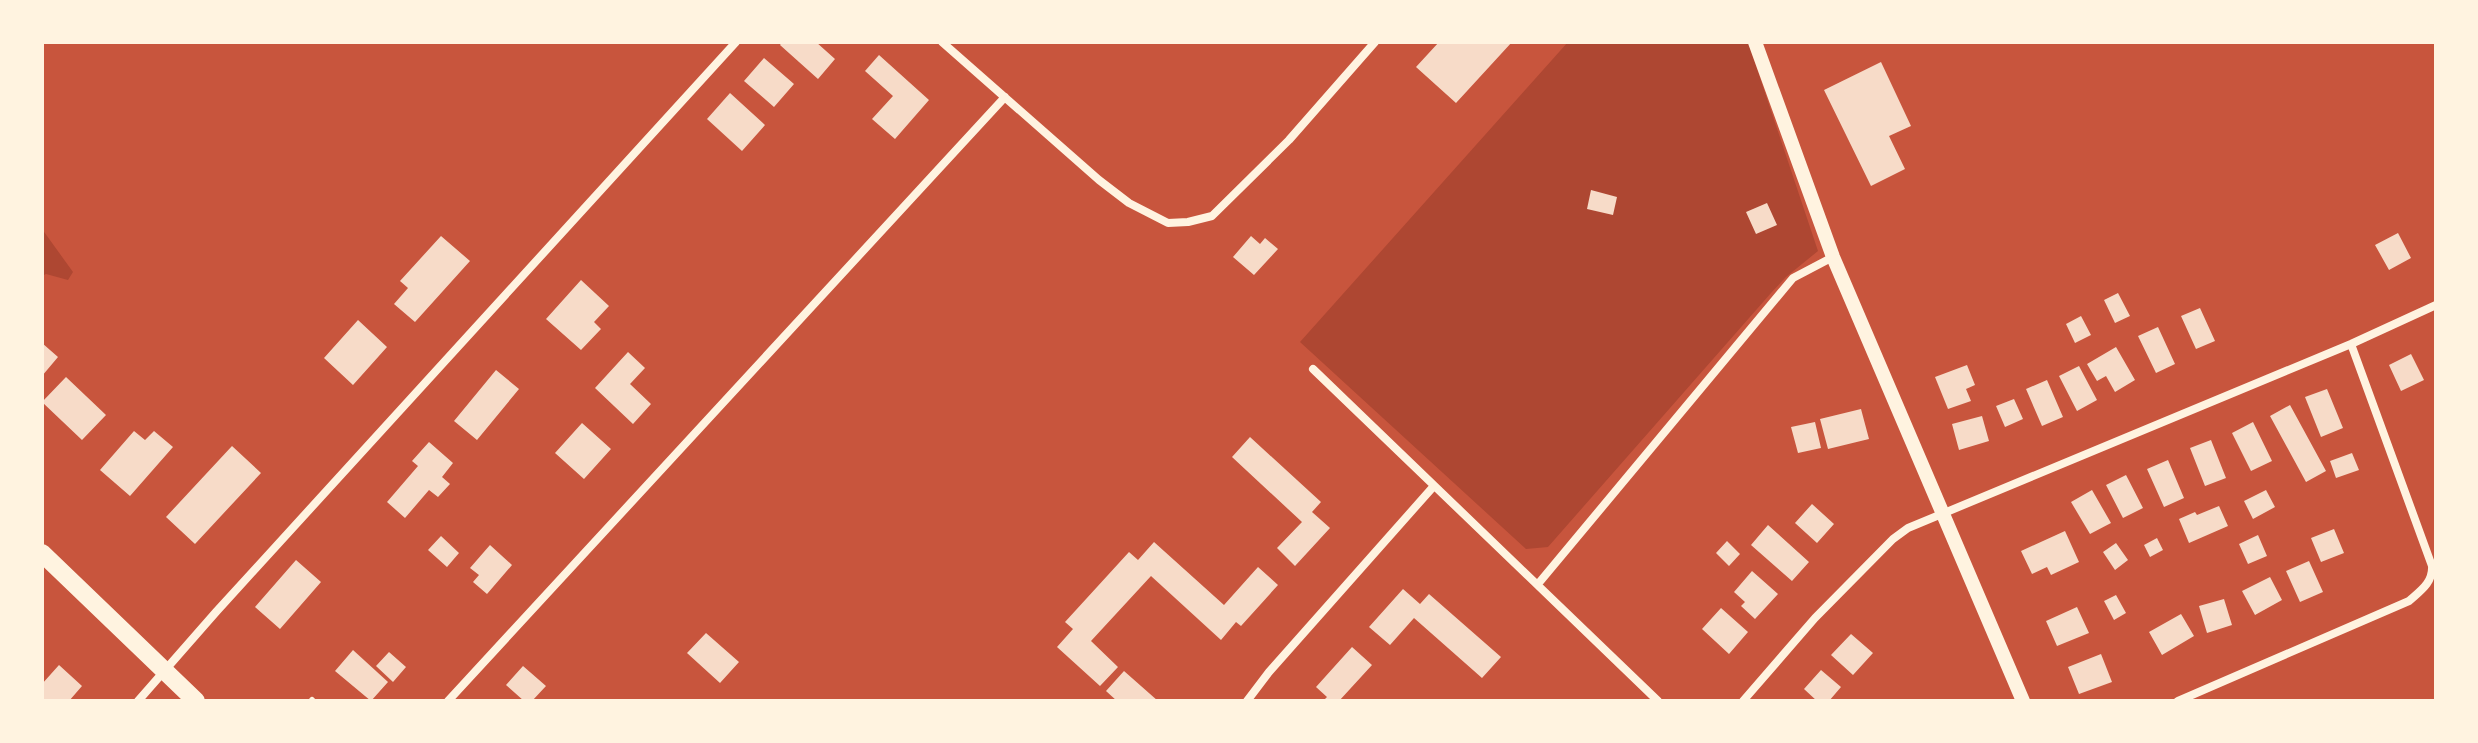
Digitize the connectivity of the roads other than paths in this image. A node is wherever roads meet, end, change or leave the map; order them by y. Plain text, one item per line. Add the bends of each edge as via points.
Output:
1 (736, 42) edge
2 (942, 42) edge
3 (1375, 42) edge
4 (1755, 42) edge
5 (1005, 97) junction
6 (1833, 257) junction
7 (2436, 305) edge
8 (2351, 344) junction
9 (1313, 369) dead end
10 (1433, 487) junction
11 (1942, 514) junction
12 (42, 553) edge
13 (1538, 584) junction
14 (165, 671) junction
15 (138, 701) edge
16 (196, 701) edge
17 (448, 701) edge
18 (1247, 701) edge
19 (1658, 701) edge
20 (1743, 701) edge
21 (2023, 701) edge
22 (2178, 701) edge

1 - 14 street
2 - 5 street
3 - 5 street via 1289,140 1212,216 1188,222 1168,223 1129,203
4 - 6 street
5 - 17 street
6 - 11 street
6 - 13 street via 1793,278
7 - 8 street
8 - 11 street
8 - 22 street via 2433,575 2409,601
9 - 10 street
10 - 13 street
10 - 18 street
11 - 20 street via 1893,539
11 - 21 street
12 - 14 main road
13 - 19 street
14 - 15 street
14 - 16 main road

